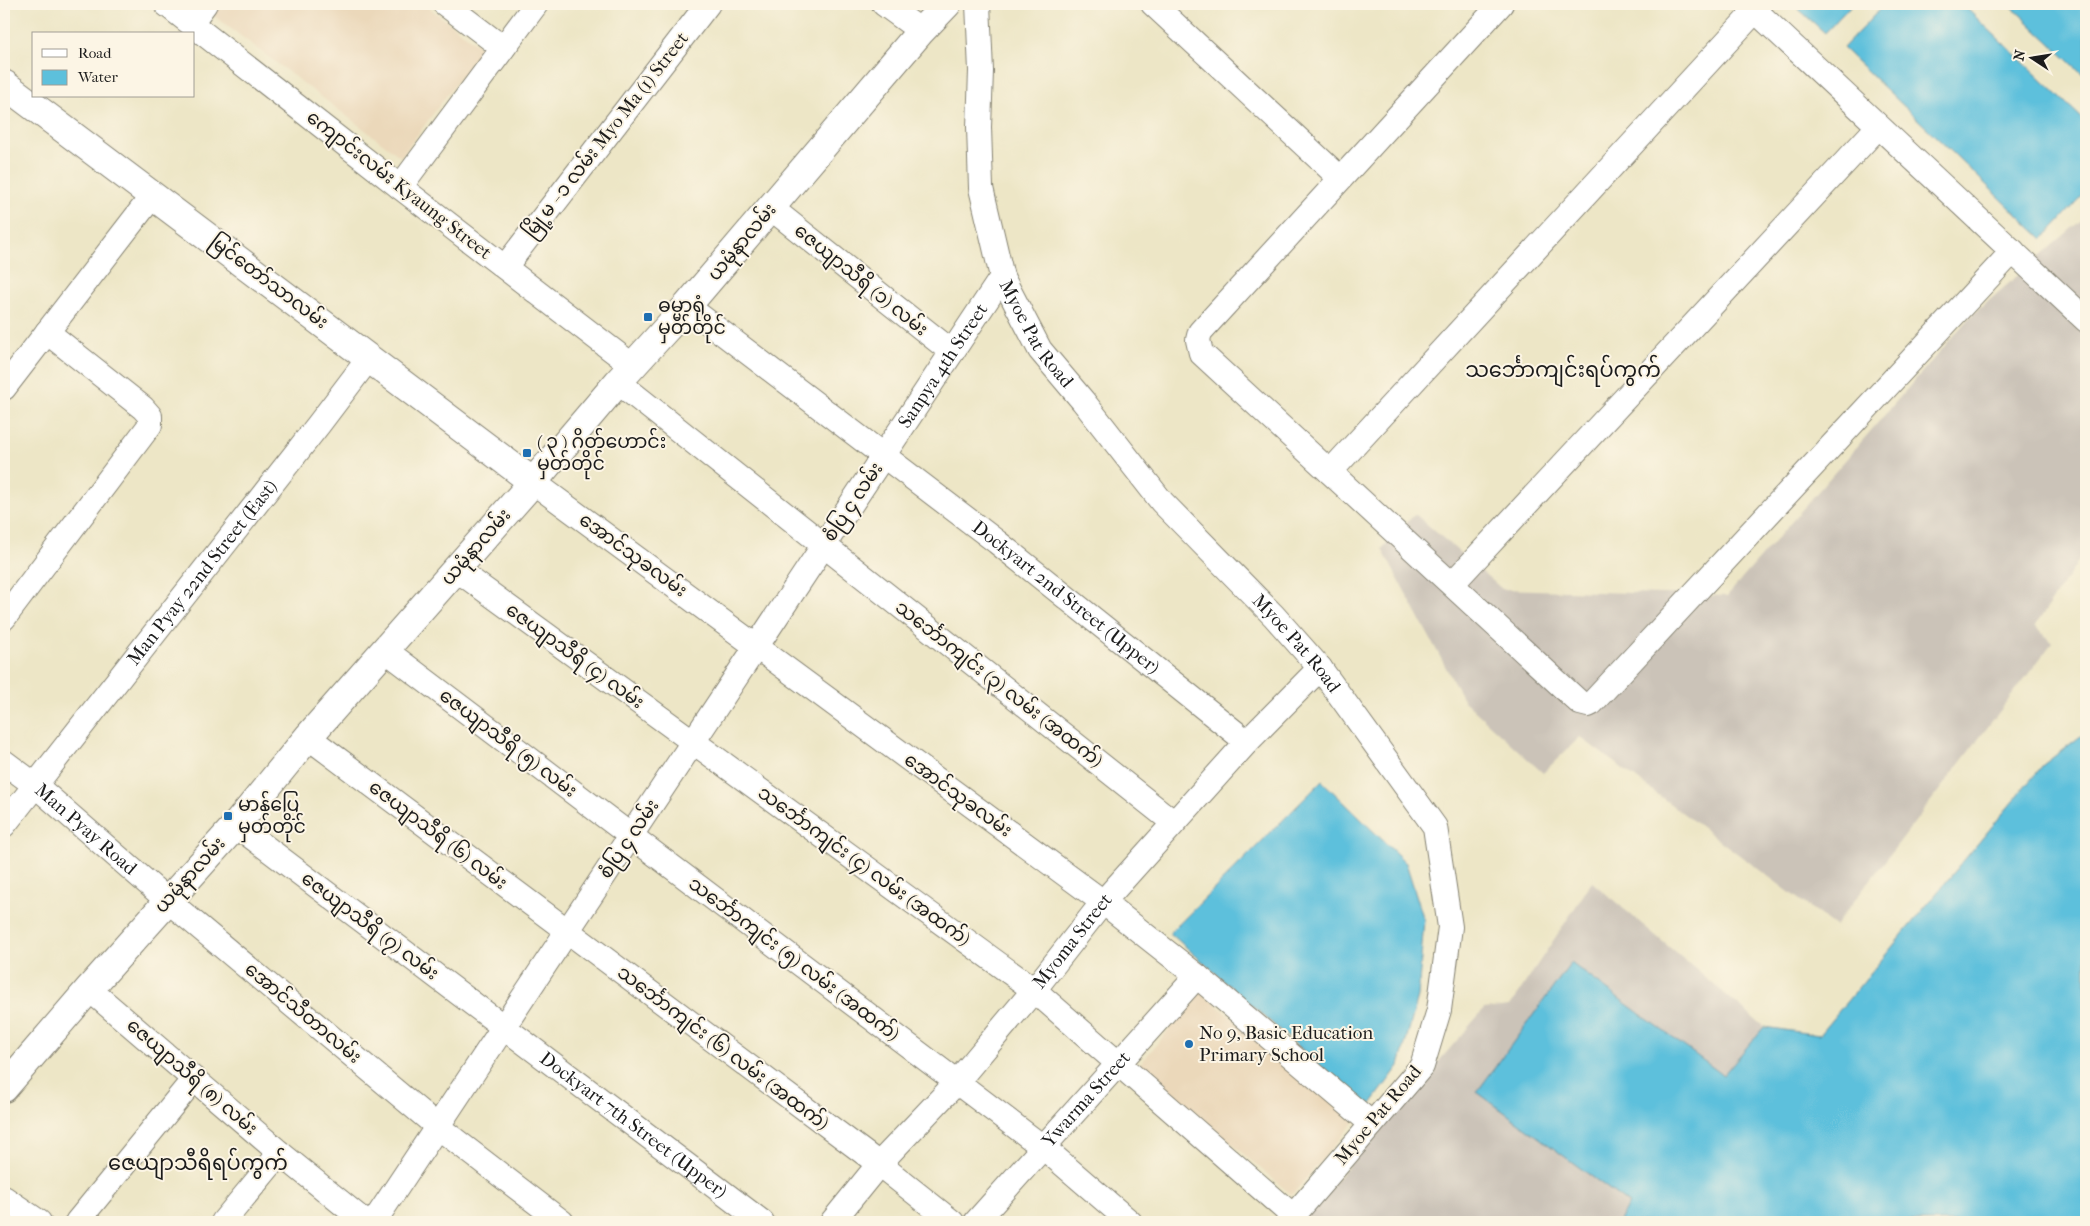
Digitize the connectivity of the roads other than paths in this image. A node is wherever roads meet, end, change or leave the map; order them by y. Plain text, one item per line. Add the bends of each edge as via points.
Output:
1 (166, 4) edge
2 (205, 4) edge
3 (445, 4) edge
4 (536, 4) edge
5 (708, 4) edge
6 (884, 4) edge
7 (947, 4) edge
8 (978, 4) edge
9 (1153, 4) edge
10 (1501, 4) edge
11 (1751, 7) edge
12 (191, 23) junction
13 (921, 31) junction
14 (503, 48) junction
15 (4, 84) edge
16 (1878, 127) junction
17 (1340, 178) junction
18 (400, 188) junction
19 (153, 195) junction
20 (771, 208) junction
21 (2013, 251) junction
22 (505, 266) junction
23 (1002, 277) junction
24 (687, 306) junction
25 (2086, 320) edge
26 (47, 332) junction
27 (952, 352) junction
28 (369, 358) junction
29 (625, 374) junction
30 (4, 388) edge
31 (883, 456) junction
32 (1330, 472) junction
33 (533, 482) junction
34 (824, 545) junction
35 (456, 569) junction
36 (1452, 584) junction
37 (4, 618) edge
38 (757, 647) junction
39 (385, 650) junction
40 (1320, 668) junction
41 (308, 737) junction
42 (693, 742) junction
43 (1247, 742) junction
44 (4, 762) edge
45 (35, 786) junction
46 (1173, 822) junction
47 (4, 825) edge
48 (236, 825) junction
49 (631, 836) junction
50 (167, 900) junction
51 (1103, 902) junction
52 (567, 932) junction
53 (1197, 976) junction
54 (89, 989) junction
55 (1034, 990) junction
56 (504, 1027) junction
57 (1118, 1062) junction
58 (194, 1079) junction
59 (956, 1082) junction
60 (4, 1088) edge
61 (1372, 1124) junction
62 (438, 1127) junction
63 (1044, 1148) junction
64 (280, 1153) junction
65 (879, 1164) junction
66 (4, 1198) edge
67 (1291, 1219) edge
68 (39, 1222) edge
69 (77, 1222) edge
70 (223, 1222) edge
71 (365, 1222) edge
72 (374, 1222) edge
73 (562, 1222) edge
74 (762, 1222) edge
75 (832, 1222) edge
76 (952, 1222) edge
77 (976, 1222) edge
78 (1130, 1222) edge

1 - 12 street, ကျောင်းလမ်း Kyaung Street
2 - 12 street
3 - 14 street
4 - 14 street
5 - 22 street, မြို့မ - ၁ လမ်း Myo Ma (1) Street
6 - 13 street
7 - 13 main road, ယမုံနာလမ်း
8 - 23 street, Myoe Pat Road via 981,188
9 - 17 street
10 - 17 street
11 - 16 street
11 - 32 street
12 - 18 street, ကျောင်းလမ်း Kyaung Street
13 - 20 main road, ယမုံနာလမ်း
14 - 18 street
15 - 19 main road, မြင်တော်သာလမ်း
16 - 21 street
16 - 36 street
17 - 32 street via 1200,332 1198,340 1201,353
18 - 22 street, ကျောင်းလမ်း Kyaung Street
19 - 26 street
19 - 28 main road, မြင်တော်သာလမ်း
20 - 24 main road, ယမုံနာလမ်း
20 - 27 street, ဇေယျာသီရိ (၁) လမ်း
21 - 25 street
21 - 36 street via 1592,703 1580,703
22 - 29 street, ကျောင်းလမ်း Kyaung Street
23 - 27 street, Sanpya 4th Street
23 - 40 street, Myoe Pat Road via 1040,350 1162,502 1274,616
24 - 29 main road, ယမုံနာလမ်း
24 - 31 street, Dockyart 2nd Street (Upper)
26 - 30 street
26 - 37 street via 143,408 150,416 150,425
27 - 31 street, Sanpya 4th Street
28 - 33 main road, မြင်တော်သာလမ်း
28 - 45 street, Man Pyay 22nd Street (East)
29 - 33 main road, ယမုံနာလမ်း
29 - 34 street, ကျောင်းလမ်း Kyaung Street
31 - 34 street, စံပြ ၄ လမ်း
31 - 43 street, Dockyart 2nd Street (Upper) via 997,542
32 - 36 street
33 - 35 main road, ယမုံနာလမ်း
33 - 38 street, အောင်သုခလမ်း
34 - 38 street, စံပြ ၄ လမ်း
34 - 46 street, သင်္ဘောကျင်း (၃) လမ်း (အထက်)
35 - 39 main road, ယမုံနာလမ်း
35 - 42 street, ဇေယျာသီရိ (၄) လမ်း
38 - 42 street, စံပြ ၄ လမ်း
38 - 51 street, အောင်သုခလမ်း
39 - 41 main road, ယမုံနာလမ်း
39 - 49 street, ဇေယျာသီရိ (၅) လမ်း
40 - 43 street, Myoma Street
40 - 61 street, Myoe Pat Road via 1435,827 1450,927 1439,1010 1422,1066
41 - 48 main road, ယမုံနာလမ်း
41 - 52 street, ဇေယျာသီရိ (၆) လမ်း
42 - 49 street, စံပြ ၄ လမ်း
42 - 55 street, သင်္ဘောကျင်း (၄) လမ်း (အထက်)
43 - 46 street, Myoma Street
44 - 45 street, Man Pyay Road
45 - 47 street, Man Pyay 22nd Street (East)
45 - 50 street, Man Pyay Road
46 - 51 street, Myoma Street
48 - 50 main road, ယမုံနာလမ်း
48 - 56 street, ဇေယျာသီရိ (၇) လမ်း
49 - 52 street, စံပြ ၄ လမ်း
49 - 59 street, သင်္ဘောကျင်း (၅) လမ်း (အထက်)
50 - 54 main road, ယမုံနာလမ်း
50 - 62 street, အောင်သီတာလမ်း
51 - 53 street, အောင်သုခလမ်း
51 - 55 street, Myoma Street
52 - 56 street, စံပြ ၄ လမ်း
52 - 65 street, သင်္ဘောကျင်း (၆) လမ်း (အထက်)
53 - 57 street, Ywarma Street
53 - 61 street, အောင်သုခလမ်း
54 - 58 street, ဇေယျာသီရိ (၈) လမ်း
54 - 60 main road, ယမုံနာလမ်း
55 - 57 street, သင်္ဘောကျင်း (၄) လမ်း (အထက်)
55 - 59 street, Myoma Street
56 - 62 street, စံပြ ၄ လမ်း
56 - 74 street, Dockyart 7th Street (Upper)
57 - 63 street, Ywarma Street
57 - 67 street, သင်္ဘောကျင်း (၄) လမ်း (အထက်)
58 - 64 street, ဇေယျာသီရိ (၈) လမ်း
58 - 69 street
59 - 63 street, သင်္ဘောကျင်း (၅) လမ်း (အထက်)
59 - 65 street, Myoma Street
61 - 67 street, Myoe Pat Road
62 - 72 street, စံပြ ၄ လမ်း
62 - 73 street, အောင်သီတာလမ်း
63 - 77 street, Ywarma Street
63 - 78 street, သင်္ဘောကျင်း (၅) လမ်း (အထက်)
64 - 70 street
64 - 71 street, ဇေယျာသီရိ (၈) လမ်း
65 - 75 street, Myoma Street
65 - 76 street, သင်္ဘောကျင်း (၆) လမ်း (အထက်)
66 - 68 street

